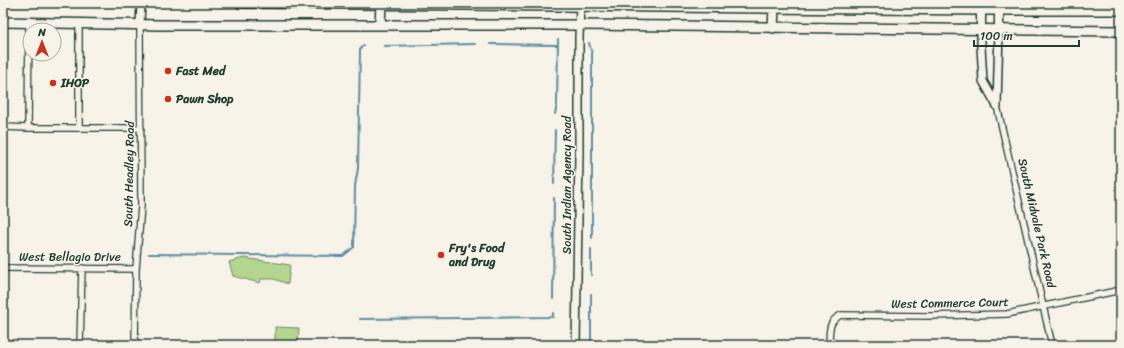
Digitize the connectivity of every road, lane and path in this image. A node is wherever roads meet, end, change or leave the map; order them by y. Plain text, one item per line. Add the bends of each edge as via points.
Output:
1 (141, 3) edge
2 (240, 3) edge
3 (381, 4) junction
4 (580, 4) edge
5 (981, 7) edge
6 (999, 7) edge
7 (774, 8) junction
8 (1121, 10) edge
9 (3, 22) edge
10 (22, 22) edge
11 (62, 23) edge
12 (79, 23) junction
13 (140, 24) junction
14 (380, 25) junction
15 (579, 25) junction
16 (773, 28) junction
17 (981, 30) junction
18 (999, 30) junction
19 (1121, 31) edge
20 (29, 62) edge
21 (997, 106) junction
22 (3, 127) edge
23 (28, 128) junction
24 (79, 128) junction
25 (141, 128) junction
26 (3, 268) edge
27 (82, 268) junction
28 (136, 269) junction
29 (1121, 290) edge
30 (1044, 306) junction
31 (80, 345) edge
32 (135, 345) edge
33 (576, 345) edge
34 (829, 345) edge
35 (1052, 345) edge

1 - 13 street, South Headley Road
2 - 3 main road
3 - 4 main road
3 - 14 main road
4 - 7 main road
4 - 15 street, South Indian Agency Road
5 - 6 main road
5 - 7 main road
5 - 17 main road, South Midvale Park Road
6 - 8 main road
6 - 18 main road, South Midvale Park Road
7 - 16 main road
9 - 10 main road
11 - 12 main road
12 - 13 main road
12 - 24 street
13 - 14 main road
13 - 25 street, South Headley Road
14 - 15 main road
15 - 16 main road
15 - 33 street, South Indian Agency Road
16 - 17 main road
17 - 18 main road
17 - 21 street, South Midvale Park Road via 983,81
18 - 19 main road
18 - 21 street, South Midvale Park Road
20 - 23 street
21 - 30 street, South Midvale Park Road
22 - 23 street
23 - 24 street
24 - 25 street
25 - 28 street, South Headley Road via 141,206
26 - 27 street, West Bellagio Drive
27 - 28 street, West Bellagio Drive
27 - 31 street
28 - 32 street, South Headley Road
29 - 30 street, West Commerce Court
30 - 34 street, West Commerce Court via 1007,314 841,315 830,325
30 - 35 street, South Midvale Park Road

